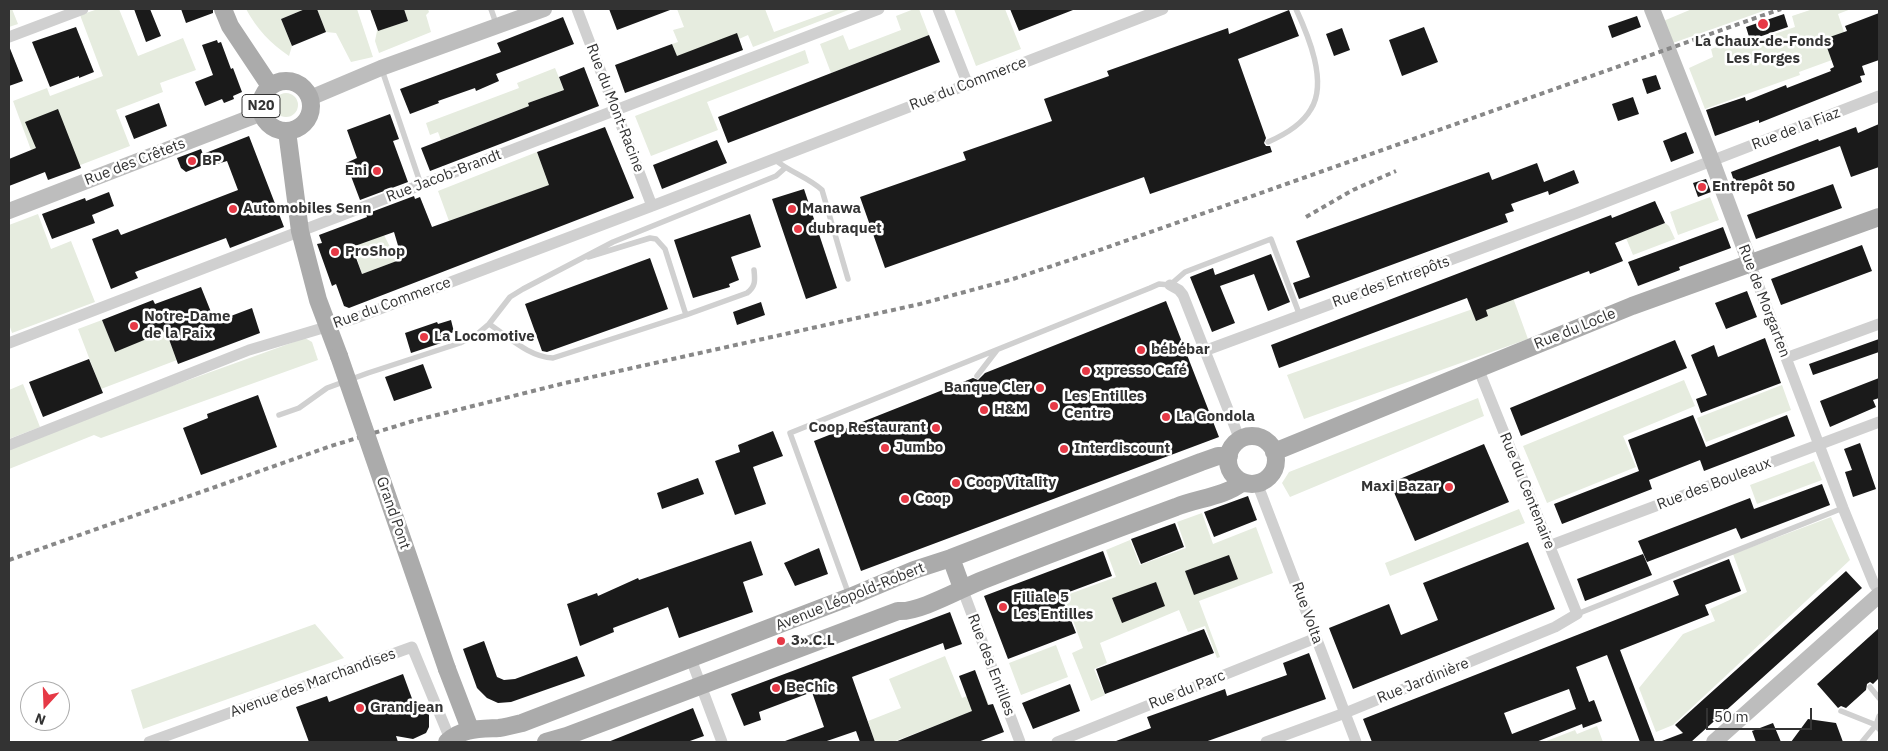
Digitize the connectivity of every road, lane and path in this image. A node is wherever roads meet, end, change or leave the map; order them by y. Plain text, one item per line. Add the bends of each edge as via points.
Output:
1 (82, 9) edge
2 (223, 9) edge
3 (491, 9) edge
4 (544, 9) edge
5 (577, 9) edge
6 (879, 9) edge
7 (938, 9) edge
8 (1163, 9) edge
9 (1296, 9) edge
10 (1652, 9) edge
11 (497, 26) junction
12 (9, 37) edge
13 (381, 68) junction
14 (968, 85) junction
15 (270, 86) junction
16 (1879, 96) edge
17 (310, 98) junction
18 (616, 111) junction
19 (262, 113) junction
20 (287, 132) junction
21 (1268, 142) dead end
22 (774, 159) junction
23 (1712, 161) junction
24 (785, 168) junction
25 (421, 185) junction
26 (652, 206) junction
27 (9, 211) edge
28 (1577, 213) joint
29 (1879, 217) edge
30 (300, 231) junction
31 (574, 262) junction
32 (1750, 263) junction
33 (754, 270) dead end
34 (848, 279) dead end
35 (1170, 285) junction
36 (686, 315) junction
37 (1300, 316) junction
38 (489, 324) junction
39 (1879, 324) edge
40 (328, 326) junction
41 (9, 343) edge
42 (998, 348) junction
43 (1204, 351) junction
44 (1786, 358) junction
45 (1478, 368) junction
46 (977, 376) dead end
47 (279, 415) dead end
48 (1879, 422) edge
49 (1240, 440) junction
50 (9, 445) edge
51 (1819, 445) junction
52 (1274, 452) junction
53 (1229, 456) junction
54 (1250, 482) junction
55 (1843, 508) junction
56 (1550, 546) junction
57 (951, 558) junction
58 (962, 588) junction
59 (1879, 593) edge
60 (850, 598) junction
61 (1577, 614) junction
62 (1316, 638) junction
63 (692, 659) junction
64 (702, 686) junction
65 (1870, 687) dead end
66 (1879, 698) edge
67 (1841, 712) dead end
68 (1345, 713) junction
69 (1879, 716) edge
70 (1878, 727) edge
71 (470, 729) junction
72 (569, 739) edge
73 (1280, 740) edge
74 (451, 741) edge
75 (149, 742) edge
76 (497, 742) edge
77 (546, 742) edge
78 (722, 742) edge
79 (1020, 742) edge
80 (1057, 742) edge
81 (1266, 742) edge
82 (1356, 742) edge
83 (1714, 742) edge
84 (1862, 742) edge

1 - 12 street
2 - 15 main road, N20 via 230,26
3 - 11 lane
4 - 11 main road
5 - 18 street, Rue du Mont-Racine
6 - 18 street, Rue Jacob-Brandt
7 - 14 street
8 - 14 street, Rue du Commerce
9 - 21 lane via 1314,56 1318,86 1312,108 1306,116
10 - 23 main road, Rue de Morgarten
11 - 13 main road
13 - 17 main road
13 - 25 lane
14 - 22 street, Rue du Commerce
15 - 17 main road, N20 via 294,81
15 - 19 main road, N20 via 262,98
16 - 23 street, Rue de la Fiaz
17 - 20 main road, N20 via 312,106 307,121
18 - 25 street, Rue Jacob-Brandt
18 - 26 street, Rue du Mont-Racine
19 - 20 main road, N20 via 271,126
19 - 27 main road, Rue des Crêtets
20 - 30 main road, Grand Pont
22 - 24 lane
22 - 26 street, Rue du Commerce
23 - 28 street, Rue de la Fiaz
23 - 32 main road, Rue de Morgarten
24 - 31 lane via 776,176 647,227
24 - 34 lane via 822,190
25 - 30 street, Rue Jacob-Brandt
26 - 40 street, Rue du Commerce
28 - 37 street, Rue des Entrepôts
29 - 32 main road, Rue du Locle
30 - 40 main road, Grand Pont
30 - 41 street, Rue Jacob-Brandt
31 - 36 lane via 650,238 656,239 664,248
31 - 38 lane via 510,297
32 - 44 street, Rue de Morgarten
32 - 45 main road, Rue du Locle
33 - 36 lane via 755,283 747,293
35 - 37 lane via 1186,272 1272,239
35 - 42 lane via 1160,284
35 - 43 street via 1183,295
36 - 38 lane via 553,358 534,354
37 - 43 street, Rue des Entrepôts
38 - 47 lane via 460,343 327,388 299,408
39 - 44 street
40 - 50 street, Rue du Commerce via 249,350
40 - 71 main road, Grand Pont, bridge
42 - 46 lane
42 - 60 lane via 790,433
43 - 49 street
44 - 51 street, Rue de Morgarten
45 - 52 main road, Rue du Locle
45 - 56 street, Rue du Centenaire
48 - 51 street, Rue des Bouleaux
49 - 52 main road via 1251,436 1262,439 1272,446
49 - 53 main road via 1232,447
51 - 55 street, Rue de Morgarten
51 - 56 street, Rue des Bouleaux
52 - 54 main road via 1276,463 1271,474 1262,481
53 - 54 main road via 1233,474
53 - 57 main road, Avenue Léopold-Robert via 1201,462
54 - 58 main road, Avenue Léopold-Robert via 1182,504
54 - 62 street, Rue Volta
55 - 59 street, Rue de Morgarten
55 - 61 lane
56 - 61 street, Rue du Centenaire
57 - 58 main road
57 - 60 main road, Avenue Léopold-Robert
58 - 64 main road, Avenue Léopold-Robert via 927,604 898,611
58 - 79 street, Rue des Entilles
59 - 83 main road
60 - 63 main road, Avenue Léopold-Robert
61 - 68 street, Rue Jardinière via 1555,627
62 - 68 street, Rue Volta
62 - 80 street, Rue du Parc
63 - 64 street
63 - 71 main road, Avenue Léopold-Robert via 522,723
64 - 72 main road, Avenue Léopold-Robert
64 - 78 street
65 - 66 lane
67 - 70 lane
68 - 73 street, Rue Jardinière
68 - 82 street, Rue Volta
69 - 70 lane
70 - 84 lane
71 - 74 main road
71 - 76 main road via 485,733
72 - 77 main road, Avenue Léopold-Robert
73 - 81 street, Rue Jardinière
74 - 75 street, Avenue des Marchandises via 412,647

